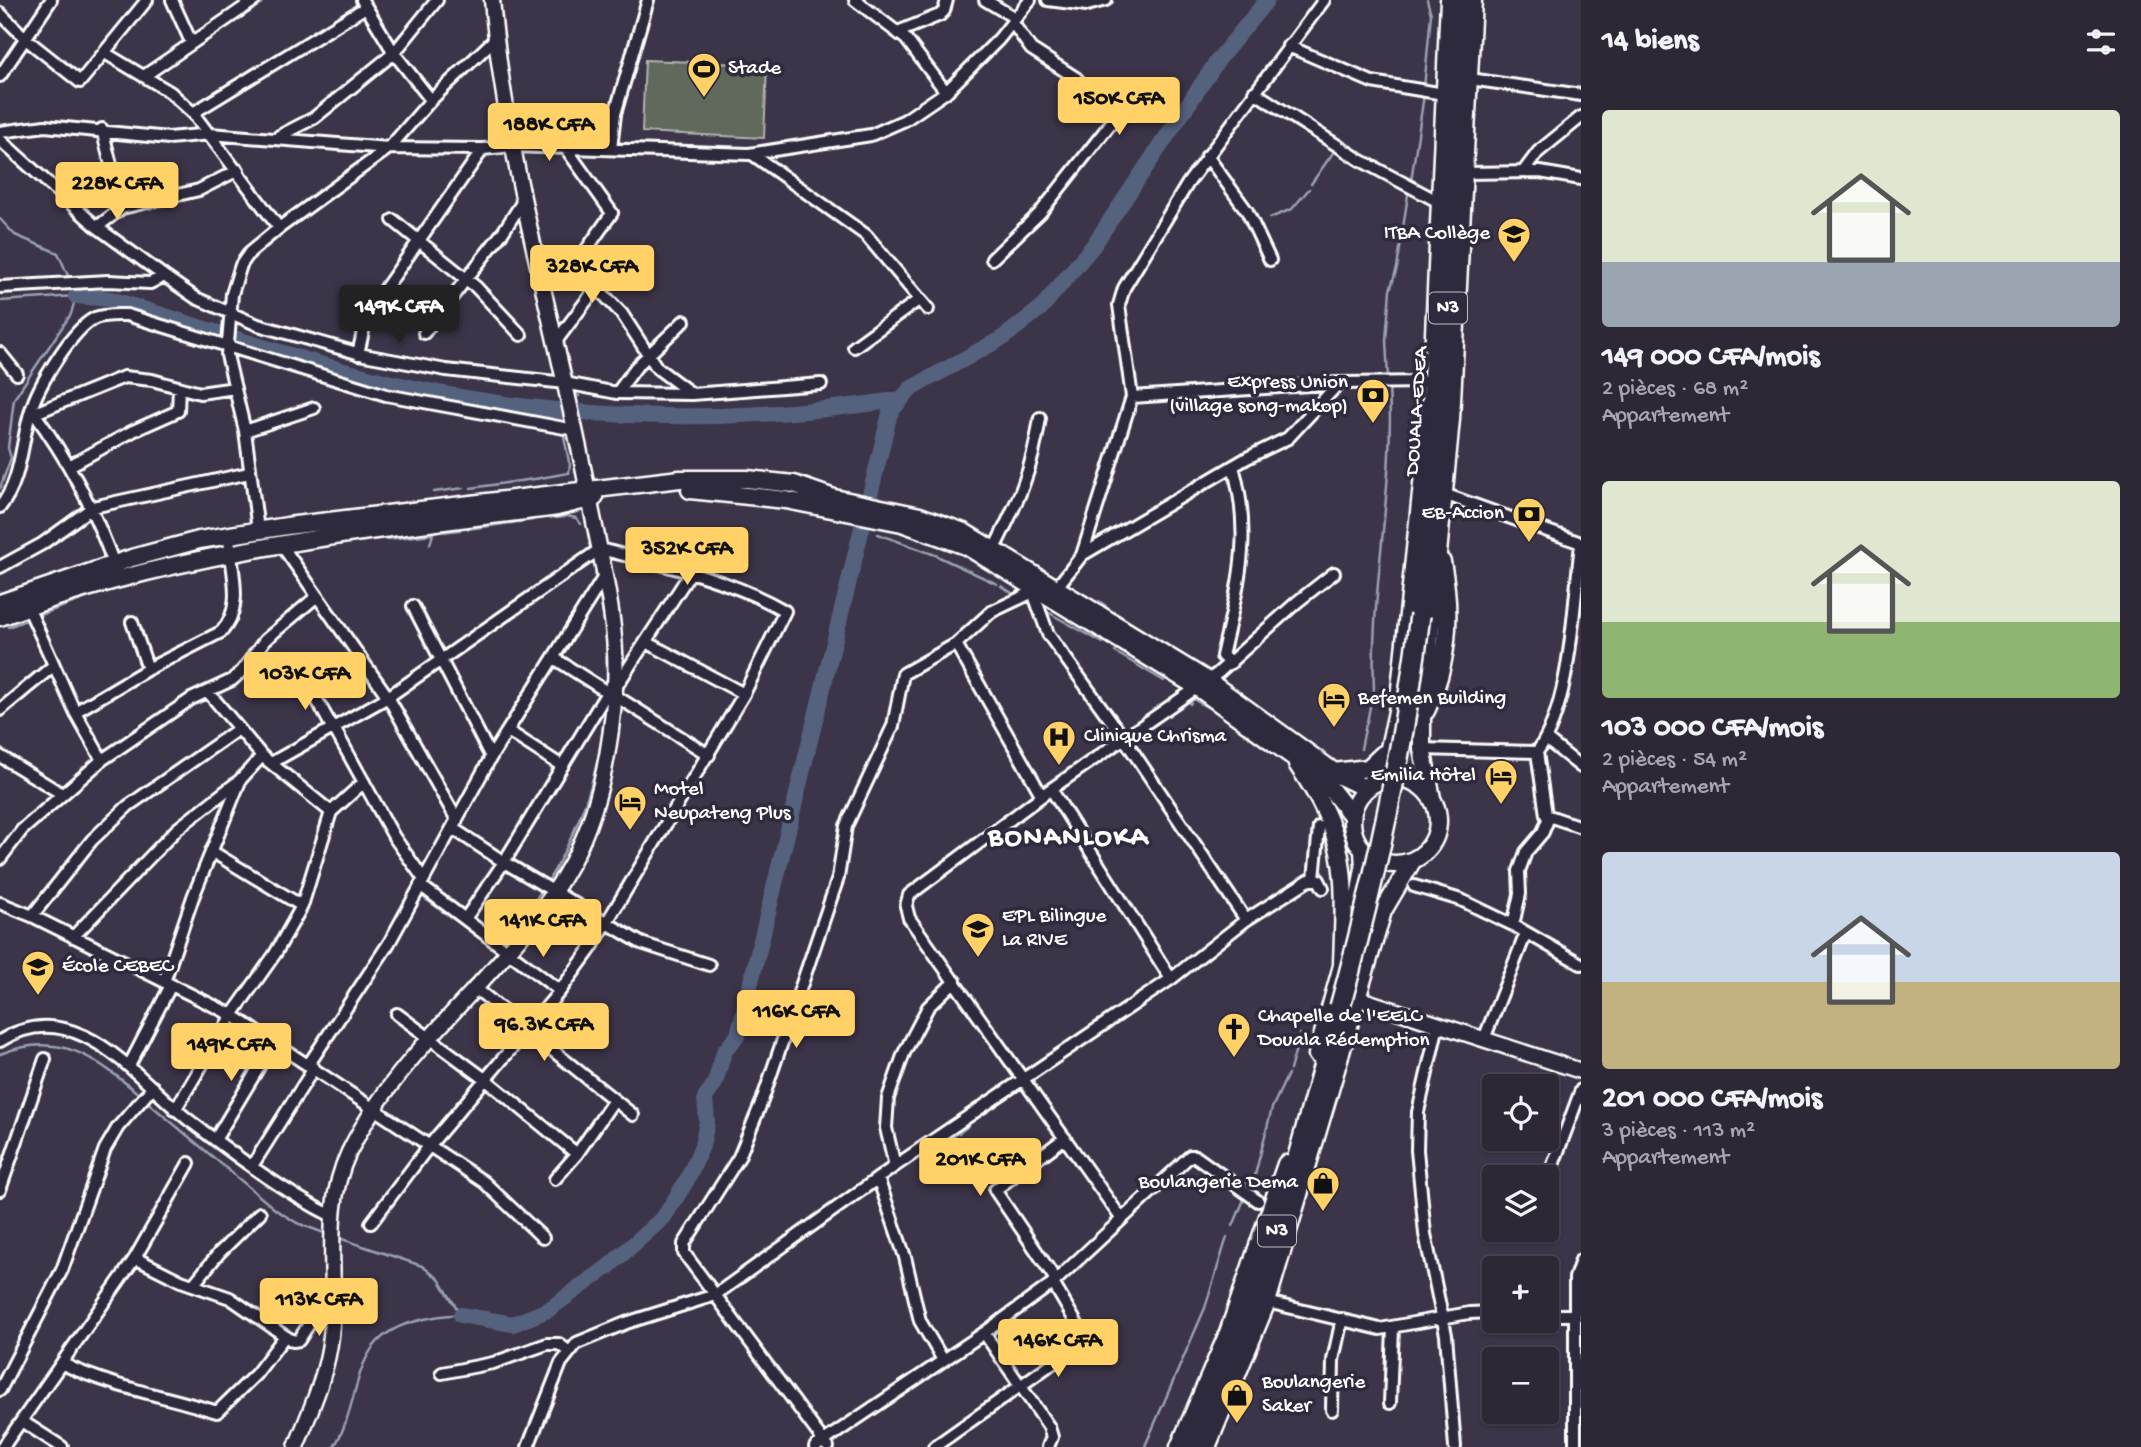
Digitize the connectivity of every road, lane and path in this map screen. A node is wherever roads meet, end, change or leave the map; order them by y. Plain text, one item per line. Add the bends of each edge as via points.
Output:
1 (51, 0) edge
2 (146, 0) edge
3 (172, 0) edge
4 (255, 0) edge
5 (437, 0) edge
6 (492, 0) edge
7 (648, 0) edge
8 (855, 0) edge
9 (947, 0) edge
10 (985, 0) edge
11 (1030, 0) edge
12 (1048, 0) edge
13 (1106, 0) edge
14 (1324, 0) edge
15 (1449, 0) edge
16 (1460, 0) edge
17 (1473, 0) edge
18 (364, 4) edge
19 (0, 13) edge
20 (1013, 20) junction
21 (898, 32) junction
22 (495, 39) junction
23 (27, 40) junction
24 (191, 42) junction
25 (1288, 46) junction
26 (105, 53) junction
27 (394, 53) junction
28 (0, 76) edge
29 (144, 76) junction
30 (1470, 79) junction
31 (946, 92) junction
32 (1254, 92) junction
33 (1444, 94) junction
34 (1581, 95) edge
35 (430, 100) junction
36 (193, 113) junction
37 (1581, 117) edge
38 (102, 129) junction
39 (0, 132) edge
40 (210, 134) junction
41 (276, 137) junction
42 (0, 140) edge
43 (512, 146) junction
44 (565, 147) junction
45 (389, 148) junction
46 (483, 149) junction
47 (611, 149) junction
48 (752, 154) junction
49 (1207, 156) junction
50 (237, 170) junction
51 (1523, 172) junction
52 (1465, 173) junction
53 (1581, 180) edge
54 (523, 201) junction
55 (1439, 202) junction
56 (122, 208) junction
57 (393, 220) dead end
58 (97, 226) junction
59 (279, 228) junction
60 (420, 239) junction
61 (537, 255) junction
62 (992, 259) dead end
63 (1270, 260) dead end
64 (570, 273) junction
65 (164, 276) junction
66 (464, 277) junction
67 (0, 287) edge
68 (596, 288) junction
69 (920, 299) junction
70 (928, 309) dead end
71 (230, 317) junction
72 (684, 321) dead end
73 (424, 333) dead end
74 (521, 335) dead end
75 (557, 340) junction
76 (227, 342) junction
77 (854, 347) dead end
78 (0, 353) edge
79 (358, 354) junction
80 (647, 356) junction
81 (17, 374) dead end
82 (1339, 383) junction
83 (1432, 383) junction
84 (821, 384) dead end
85 (179, 388) junction
86 (235, 388) junction
87 (567, 388) junction
88 (617, 393) junction
89 (692, 394) junction
90 (1132, 397) junction
91 (314, 408) dead end
92 (33, 411) junction
93 (1040, 418) dead end
94 (575, 426) junction
95 (245, 430) junction
96 (71, 465) junction
97 (1233, 466) junction
98 (249, 473) junction
99 (588, 494) junction
100 (1444, 494) junction
101 (0, 506) edge
102 (93, 507) junction
103 (891, 515) junction
104 (258, 530) junction
105 (229, 535) junction
106 (281, 543) junction
107 (1581, 544) edge
108 (600, 549) junction
109 (994, 549) junction
110 (229, 553) junction
111 (1082, 555) junction
112 (114, 564) junction
113 (0, 567) edge
114 (691, 572) junction
115 (1334, 573) dead end
116 (606, 575) junction
117 (1043, 587) junction
118 (316, 597) junction
119 (0, 603) edge
120 (413, 606) dead end
121 (27, 607) junction
122 (0, 617) edge
123 (132, 622) dead end
124 (646, 642) junction
125 (956, 644) junction
126 (1568, 644) junction
127 (1581, 645) edge
128 (554, 658) junction
129 (443, 661) junction
130 (1231, 663) junction
131 (53, 666) junction
132 (148, 669) junction
133 (306, 680) dead end
134 (1202, 684) junction
135 (613, 688) junction
136 (209, 693) junction
137 (744, 694) junction
138 (388, 697) junction
139 (0, 710) edge
140 (75, 712) junction
141 (333, 729) junction
142 (237, 730) junction
143 (508, 731) junction
144 (1546, 739) junction
145 (1125, 740) junction
146 (1390, 743) junction
147 (1422, 749) junction
148 (1537, 752) junction
149 (1289, 754) junction
150 (709, 755) junction
151 (0, 756) edge
152 (491, 757) junction
153 (102, 760) junction
154 (266, 760) junction
155 (562, 766) junction
156 (1581, 767) edge
157 (1334, 772) junction
158 (240, 779) junction
159 (364, 782) junction
160 (1367, 787) junction
161 (1047, 793) junction
162 (62, 794) junction
163 (1432, 798) junction
164 (331, 812) junction
165 (1352, 816) junction
166 (1549, 817) junction
167 (455, 824) junction
168 (1319, 827) dead end
169 (1581, 827) edge
170 (1363, 850) junction
171 (212, 851) junction
172 (0, 857) edge
173 (1413, 860) junction
174 (503, 862) junction
175 (1314, 878) junction
176 (421, 881) junction
177 (1415, 886) dead end
178 (1323, 887) dead end
179 (552, 892) junction
180 (0, 903) edge
181 (302, 906) junction
182 (32, 916) junction
183 (465, 919) junction
184 (1246, 920) junction
185 (606, 924) junction
186 (1513, 925) junction
187 (1526, 933) junction
188 (73, 937) junction
189 (506, 951) junction
190 (1342, 964) junction
191 (1581, 964) edge
192 (709, 965) dead end
193 (1171, 979) junction
194 (956, 981) junction
195 (167, 983) junction
196 (474, 988) junction
197 (560, 991) junction
198 (1349, 1003) junction
199 (397, 1014) dead end
200 (232, 1015) junction
201 (1438, 1025) junction
202 (528, 1029) junction
203 (431, 1038) junction
204 (1484, 1039) junction
205 (0, 1041) edge
206 (274, 1042) junction
207 (45, 1059) dead end
208 (130, 1064) junction
209 (312, 1066) junction
210 (1581, 1071) edge
211 (485, 1079) junction
212 (1025, 1080) junction
213 (153, 1087) junction
214 (1581, 1090) edge
215 (614, 1100) junction
216 (372, 1109) junction
217 (175, 1110) junction
218 (633, 1115) dead end
219 (1065, 1138) junction
220 (215, 1140) junction
221 (429, 1146) junction
222 (577, 1154) junction
223 (189, 1163) dead end
224 (1553, 1165) edge
225 (252, 1166) junction
226 (895, 1166) junction
227 (878, 1178) junction
228 (555, 1179) dead end
229 (0, 1190) edge
230 (1258, 1201) dead end
231 (260, 1213) dead end
232 (1121, 1219) junction
233 (332, 1220) junction
234 (371, 1223) dead end
235 (543, 1238) dead end
236 (135, 1258) junction
237 (1581, 1260) edge
238 (1054, 1281) junction
239 (193, 1285) junction
240 (333, 1285) junction
241 (715, 1295) junction
242 (1267, 1302) junction
243 (1482, 1313) edge
244 (1559, 1314) edge
245 (1574, 1315) junction
246 (1443, 1317) junction
247 (1342, 1319) junction
248 (1393, 1328) junction
249 (984, 1333) junction
250 (285, 1336) junction
251 (1578, 1342) edge
252 (568, 1351) junction
253 (943, 1360) junction
254 (63, 1364) junction
255 (443, 1373) dead end
256 (1020, 1387) junction
257 (0, 1390) edge
258 (1390, 1403) dead end
259 (1332, 1410) dead end
260 (23, 1422) junction
261 (822, 1445) edge
262 (3, 1447) edge
263 (62, 1447) edge
264 (296, 1447) edge
265 (528, 1447) edge
266 (934, 1447) edge
267 (1048, 1447) edge
268 (1179, 1447) edge
269 (1192, 1447) edge
270 (1207, 1447) edge
271 (1455, 1447) edge
272 (1575, 1447) edge

1 - 23 street
2 - 26 street
3 - 24 street
4 - 24 street
5 - 27 street
6 - 22 main road
7 - 47 street via 615,114
8 - 21 street
9 - 21 street via 940,15
10 - 20 street
11 - 20 street
12 - 13 street via 1087,5
14 - 25 street
15 - 33 main road
16 - 198 highway, DOUALA-EDEA / N3, bridge via 1445,375 1420,615 1402,746
17 - 30 main road
18 - 27 street
18 - 36 street
19 - 23 street
20 - 31 street
20 - 62 street via 1031,49 1076,78 1115,118 1040,213
21 - 31 street
22 - 35 street
22 - 43 main road
23 - 26 street via 78,82
23 - 28 street
24 - 29 street
25 - 32 street
25 - 33 street via 1372,82
26 - 29 street
27 - 35 street
27 - 41 street via 314,118
29 - 36 street
30 - 34 street
30 - 52 main road
31 - 48 street via 871,135
32 - 49 street
32 - 55 street via 1360,160
33 - 55 main road
35 - 45 street
36 - 40 street
37 - 51 street via 1538,152
38 - 39 street via 46,126
38 - 40 street via 169,138
38 - 56 street
40 - 41 street
40 - 50 street
41 - 45 street
42 - 58 street
43 - 44 street
43 - 46 street
43 - 54 main road
44 - 47 street
44 - 64 street via 612,213
45 - 46 street
45 - 59 street
46 - 60 street
47 - 48 street
48 - 69 street via 866,235
49 - 63 street via 1247,211
49 - 90 street via 1121,296
50 - 56 street via 191,193
50 - 59 street
51 - 52 street
51 - 53 street
52 - 100 main road
54 - 61 main road
54 - 66 street
55 - 83 main road
56 - 58 street
57 - 60 street
58 - 65 street
59 - 71 street via 241,265
60 - 66 street
60 - 79 street via 368,316
61 - 64 street
61 - 75 main road
64 - 68 street
65 - 67 street via 150,283
65 - 71 street
66 - 73 street
66 - 74 street
68 - 75 street
68 - 80 street via 622,314
69 - 70 street
69 - 77 street
71 - 76 street
71 - 79 street
72 - 80 street
75 - 87 main road
76 - 86 street
76 - 92 street via 127,315 94,319 72,339 40,388
76 - 94 street via 386,396
78 - 81 street
79 - 87 street
80 - 88 street
80 - 89 street
82 - 83 street
82 - 90 street
82 - 97 street via 1295,433
83 - 146 main road via 1411,598
84 - 89 street
85 - 86 street via 200,394
85 - 92 street via 124,377
85 - 96 street via 178,411
86 - 95 street
87 - 88 street
87 - 94 main road
88 - 89 street
90 - 111 street
91 - 95 street
92 - 96 street
92 - 101 street via 13,487
93 - 109 street via 1026,485
94 - 99 main road
95 - 98 street
96 - 102 street
97 - 111 street
97 - 130 street via 1244,516 1244,542 1222,656
98 - 102 street
98 - 104 street
99 - 103 main road via 709,490 833,503
99 - 104 main road
99 - 106 main road via 557,507
99 - 108 main road
100 - 107 street
100 - 147 main road
102 - 112 street
102 - 113 street
103 - 109 main road via 943,523
103 - 117 main road via 957,542
104 - 105 main road
105 - 110 street
105 - 112 main road
106 - 110 main road
106 - 118 street
107 - 126 street
108 - 114 street
108 - 116 main road
108 - 129 street
109 - 117 main road
110 - 121 main road via 117,578
110 - 132 street via 236,597 230,623
111 - 117 street
112 - 119 main road
114 - 124 street
114 - 137 street via 785,611
115 - 130 street
116 - 128 street
116 - 135 main road
117 - 125 street via 991,612
117 - 134 main road
117 - 145 street via 1048,634
118 - 136 street via 265,640 242,671
118 - 138 street
120 - 129 street
121 - 122 main road
121 - 131 street
123 - 132 street
124 - 135 street
124 - 137 street
125 - 161 street
125 - 241 street via 903,674 893,726 846,826 838,878 762,1101 734,1167 684,1244 684,1253
126 - 127 street
126 - 144 street via 1558,709
128 - 135 street
128 - 143 street
129 - 138 street
129 - 152 street
130 - 134 street
131 - 139 street
131 - 140 street
132 - 140 street
133 - 141 street
134 - 145 street
134 - 149 main road
134 - 157 main road
135 - 150 street
135 - 155 street
135 - 179 main road via 605,765 590,824
136 - 142 street
136 - 153 street via 191,699
137 - 150 street
138 - 141 street
138 - 167 street
140 - 153 street
141 - 154 street
141 - 159 street
142 - 154 street
142 - 182 street via 128,806 92,840
143 - 152 street
143 - 155 street
144 - 148 street
144 - 156 street
145 - 161 street
145 - 184 street
146 - 157 main road via 1368,768
146 - 160 main road via 1383,767
147 - 148 street
147 - 163 main road
148 - 166 street via 1544,812
149 - 165 main road via 1322,778
149 - 190 main road via 1325,806 1339,844 1345,881
150 - 185 street
151 - 162 street
152 - 167 street
153 - 162 street
154 - 158 street
154 - 164 street
155 - 174 street
157 - 160 main road
158 - 171 street
158 - 188 street via 177,829
159 - 164 street
159 - 176 street
160 - 163 main road via 1385,778 1403,778 1420,785
160 - 165 main road
161 - 193 street
161 - 194 street via 909,895 909,918
162 - 172 street
163 - 173 main road via 1438,816 1436,834
164 - 181 street
165 - 170 main road via 1354,834
166 - 169 street
166 - 186 street via 1519,871 1520,894
167 - 174 street
167 - 176 street
168 - 175 street
170 - 173 main road via 1386,863
170 - 190 main road via 1362,887
171 - 181 street
171 - 195 street
173 - 198 main road via 1383,911
174 - 179 street
174 - 183 street
175 - 178 street
175 - 184 street
176 - 183 street
176 - 209 street via 377,963
177 - 186 street via 1461,900
179 - 185 street
179 - 189 main road
180 - 182 street
181 - 200 street
182 - 188 street
183 - 189 street
184 - 193 street
185 - 192 street via 651,947
185 - 197 street
186 - 187 street
187 - 191 street
187 - 204 street
188 - 195 street
189 - 196 main road
189 - 197 street
190 - 268 main road via 1255,1261
193 - 212 street
194 - 212 street
194 - 226 street via 928,1007 888,1098 884,1114
195 - 200 street
195 - 208 street
196 - 202 street
196 - 203 main road
197 - 202 street
198 - 201 main road
198 - 242 main road
198 - 269 highway, N3 via 1266,1265
199 - 203 street
200 - 206 street
200 - 217 street
201 - 204 main road
201 - 246 street via 1418,1112 1417,1150 1425,1234
202 - 211 street
202 - 215 street
203 - 211 street
203 - 216 main road
204 - 210 main road
205 - 208 street via 31,1030 58,1030 87,1037
206 - 209 street
206 - 220 street
207 - 229 street
208 - 213 street
209 - 216 street
209 - 225 street
211 - 221 street
211 - 222 street
212 - 219 street
212 - 226 street
213 - 217 street
213 - 257 street via 105,1149 62,1270
214 - 224 street
215 - 218 street
215 - 222 street
216 - 221 street
216 - 233 main road via 343,1167
217 - 220 street
219 - 232 street
219 - 238 street via 995,1191
220 - 225 street
221 - 234 street
221 - 235 street via 492,1189
222 - 228 street
223 - 236 street
225 - 233 street
226 - 227 street
227 - 241 street
227 - 253 street via 905,1256 920,1321
230 - 232 street via 1192,1155
231 - 239 street
232 - 238 street
233 - 240 main road
236 - 239 street
236 - 254 street
237 - 245 street via 1575,1278
238 - 249 street
238 - 256 street via 1082,1338 1079,1345
239 - 250 street via 230,1298
240 - 250 street via 299,1340
240 - 264 main road via 328,1357
241 - 252 street via 626,1323
241 - 261 street
242 - 247 street
242 - 270 main road
243 - 246 street
244 - 245 street
245 - 251 street
246 - 248 street
246 - 271 street
247 - 248 street via 1371,1329
247 - 259 street via 1333,1360
248 - 258 street
249 - 253 street
249 - 256 street
250 - 254 street via 256,1374 217,1412 115,1385
251 - 272 street
252 - 255 street via 559,1344 547,1344 493,1363
252 - 265 street
253 - 261 street
254 - 260 street
256 - 266 street
256 - 267 street via 1049,1427
260 - 262 street
260 - 263 street

